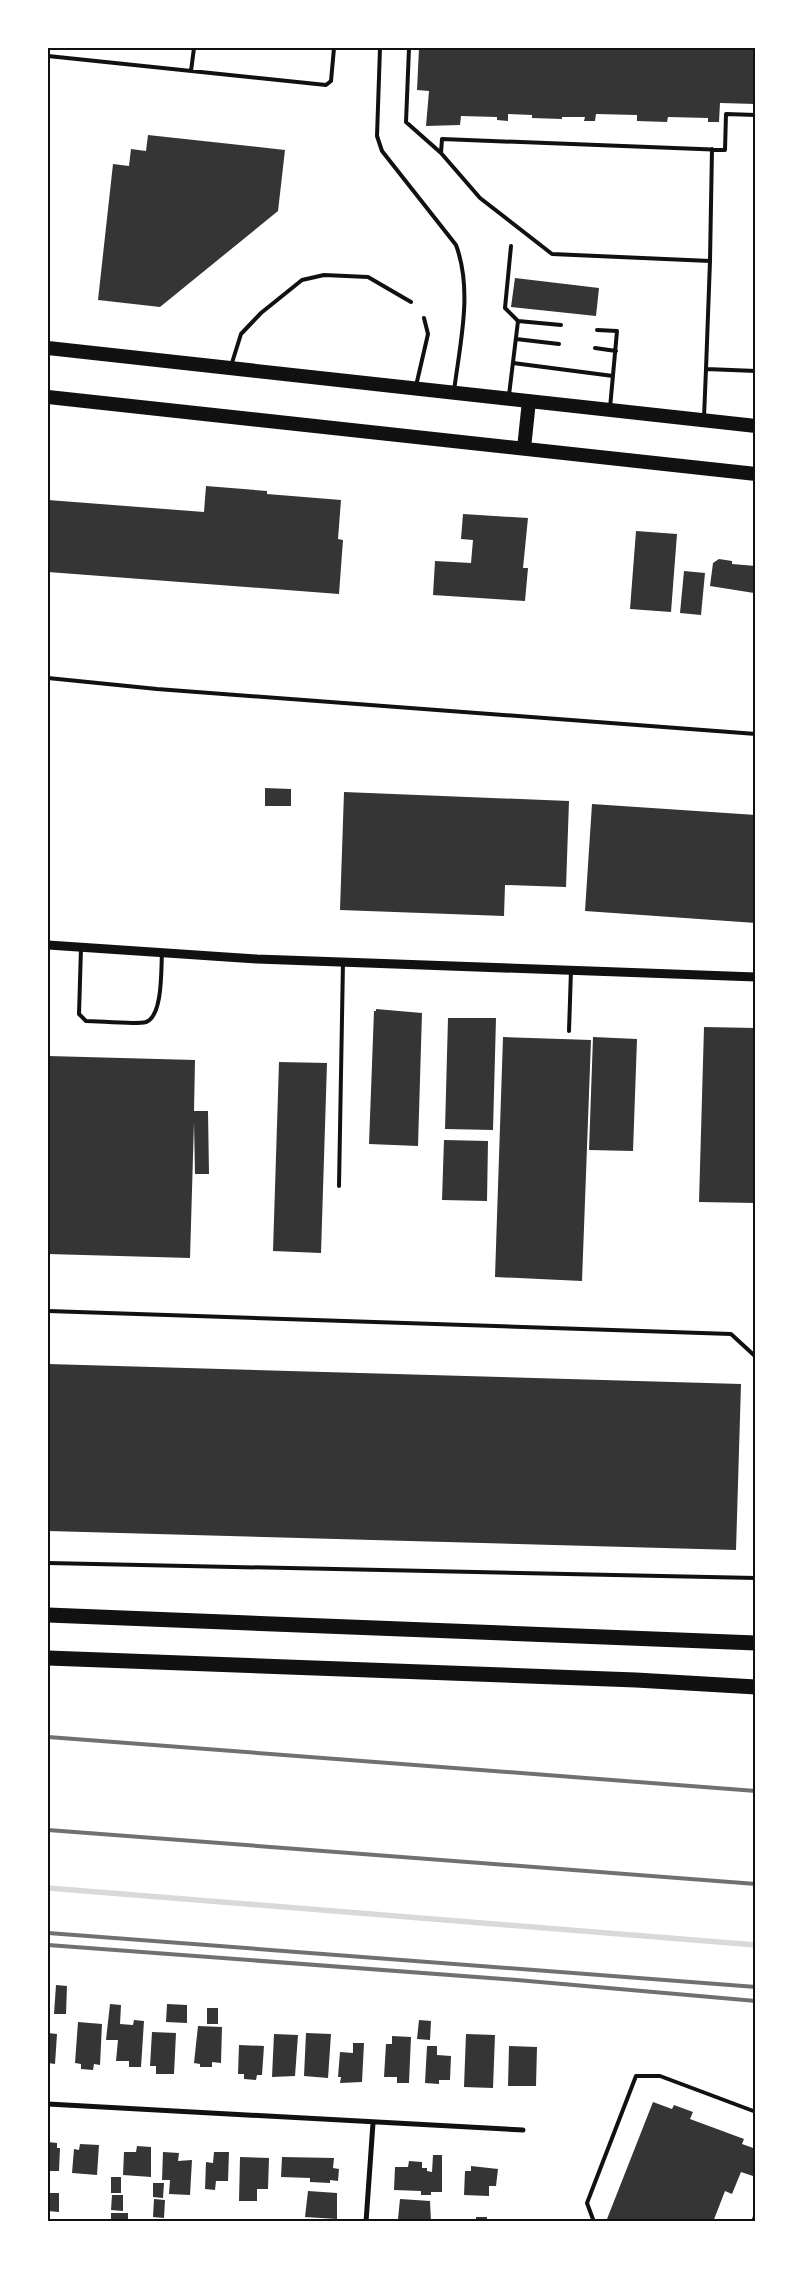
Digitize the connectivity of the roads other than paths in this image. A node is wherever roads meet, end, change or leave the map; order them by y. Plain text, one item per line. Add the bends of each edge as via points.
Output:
1 (194, 48) edge
2 (334, 48) edge
3 (380, 48) edge
4 (410, 48) edge
5 (48, 56) edge
6 (191, 71) junction
7 (756, 115) edge
8 (712, 149) junction
9 (441, 153) junction
10 (511, 246) dead end
11 (710, 261) junction
12 (411, 302) dead end
13 (424, 318) dead end
14 (518, 321) junction
15 (561, 325) dead end
16 (597, 330) dead end
17 (516, 339) junction
18 (559, 344) dead end
19 (48, 348) edge
20 (595, 348) dead end
21 (616, 351) junction
22 (513, 363) junction
23 (230, 368) junction
24 (706, 369) junction
25 (756, 371) edge
26 (613, 376) junction
27 (416, 388) junction
28 (454, 393) junction
29 (48, 396) edge
30 (509, 399) junction
31 (529, 401) junction
32 (610, 410) junction
33 (704, 420) junction
34 (756, 426) edge
35 (524, 448) junction
36 (756, 474) edge
37 (48, 678) edge
38 (756, 734) edge
39 (48, 944) edge
40 (81, 946) junction
41 (162, 952) junction
42 (344, 962) junction
43 (571, 970) junction
44 (756, 977) edge
45 (569, 1031) dead end
46 (339, 1186) dead end
47 (48, 1312) edge
48 (756, 1357) edge
49 (48, 1562) edge
50 (756, 1578) edge
51 (48, 1615) edge
52 (756, 1643) edge
53 (48, 1658) edge
54 (756, 1687) edge
55 (48, 2104) edge
56 (756, 2112) edge
57 (373, 2123) junction
58 (523, 2130) dead end
59 (756, 2214) edge
60 (366, 2222) edge
61 (594, 2222) edge
62 (753, 2222) edge

1 - 6 lane
2 - 6 lane via 331,81 326,85
3 - 28 lane via 377,136 382,151 456,244 463,263 465,296
4 - 9 lane via 406,122
5 - 6 lane
7 - 8 lane via 726,114 725,150
8 - 9 lane via 442,139
8 - 11 lane
9 - 11 lane via 480,198 552,254
10 - 14 lane via 505,308
11 - 24 lane
12 - 23 lane via 368,278 324,275 302,280 260,313 241,334
13 - 27 lane via 428,334
14 - 15 lane
14 - 17 lane
16 - 21 lane via 617,332
17 - 18 lane
17 - 22 lane
19 - 23 highway
20 - 21 lane
21 - 26 lane
22 - 26 lane
22 - 30 lane
23 - 27 highway
24 - 25 lane
24 - 33 lane
26 - 32 lane
27 - 28 highway
28 - 30 highway
29 - 35 highway
30 - 31 highway
31 - 32 highway
31 - 35 highway
32 - 33 highway
33 - 34 highway
35 - 36 highway
37 - 38 lane
39 - 40 street
40 - 41 street
40 - 41 lane via 79,1014 86,1021 144,1023 154,1017 158,1008
41 - 42 street
42 - 43 street
42 - 46 lane
43 - 44 street
43 - 45 lane
47 - 48 lane via 731,1334
49 - 50 lane
51 - 52 highway
53 - 54 highway
55 - 57 street
56 - 61 lane via 660,2076 636,2076 587,2203
57 - 58 street
57 - 60 street
59 - 62 lane

